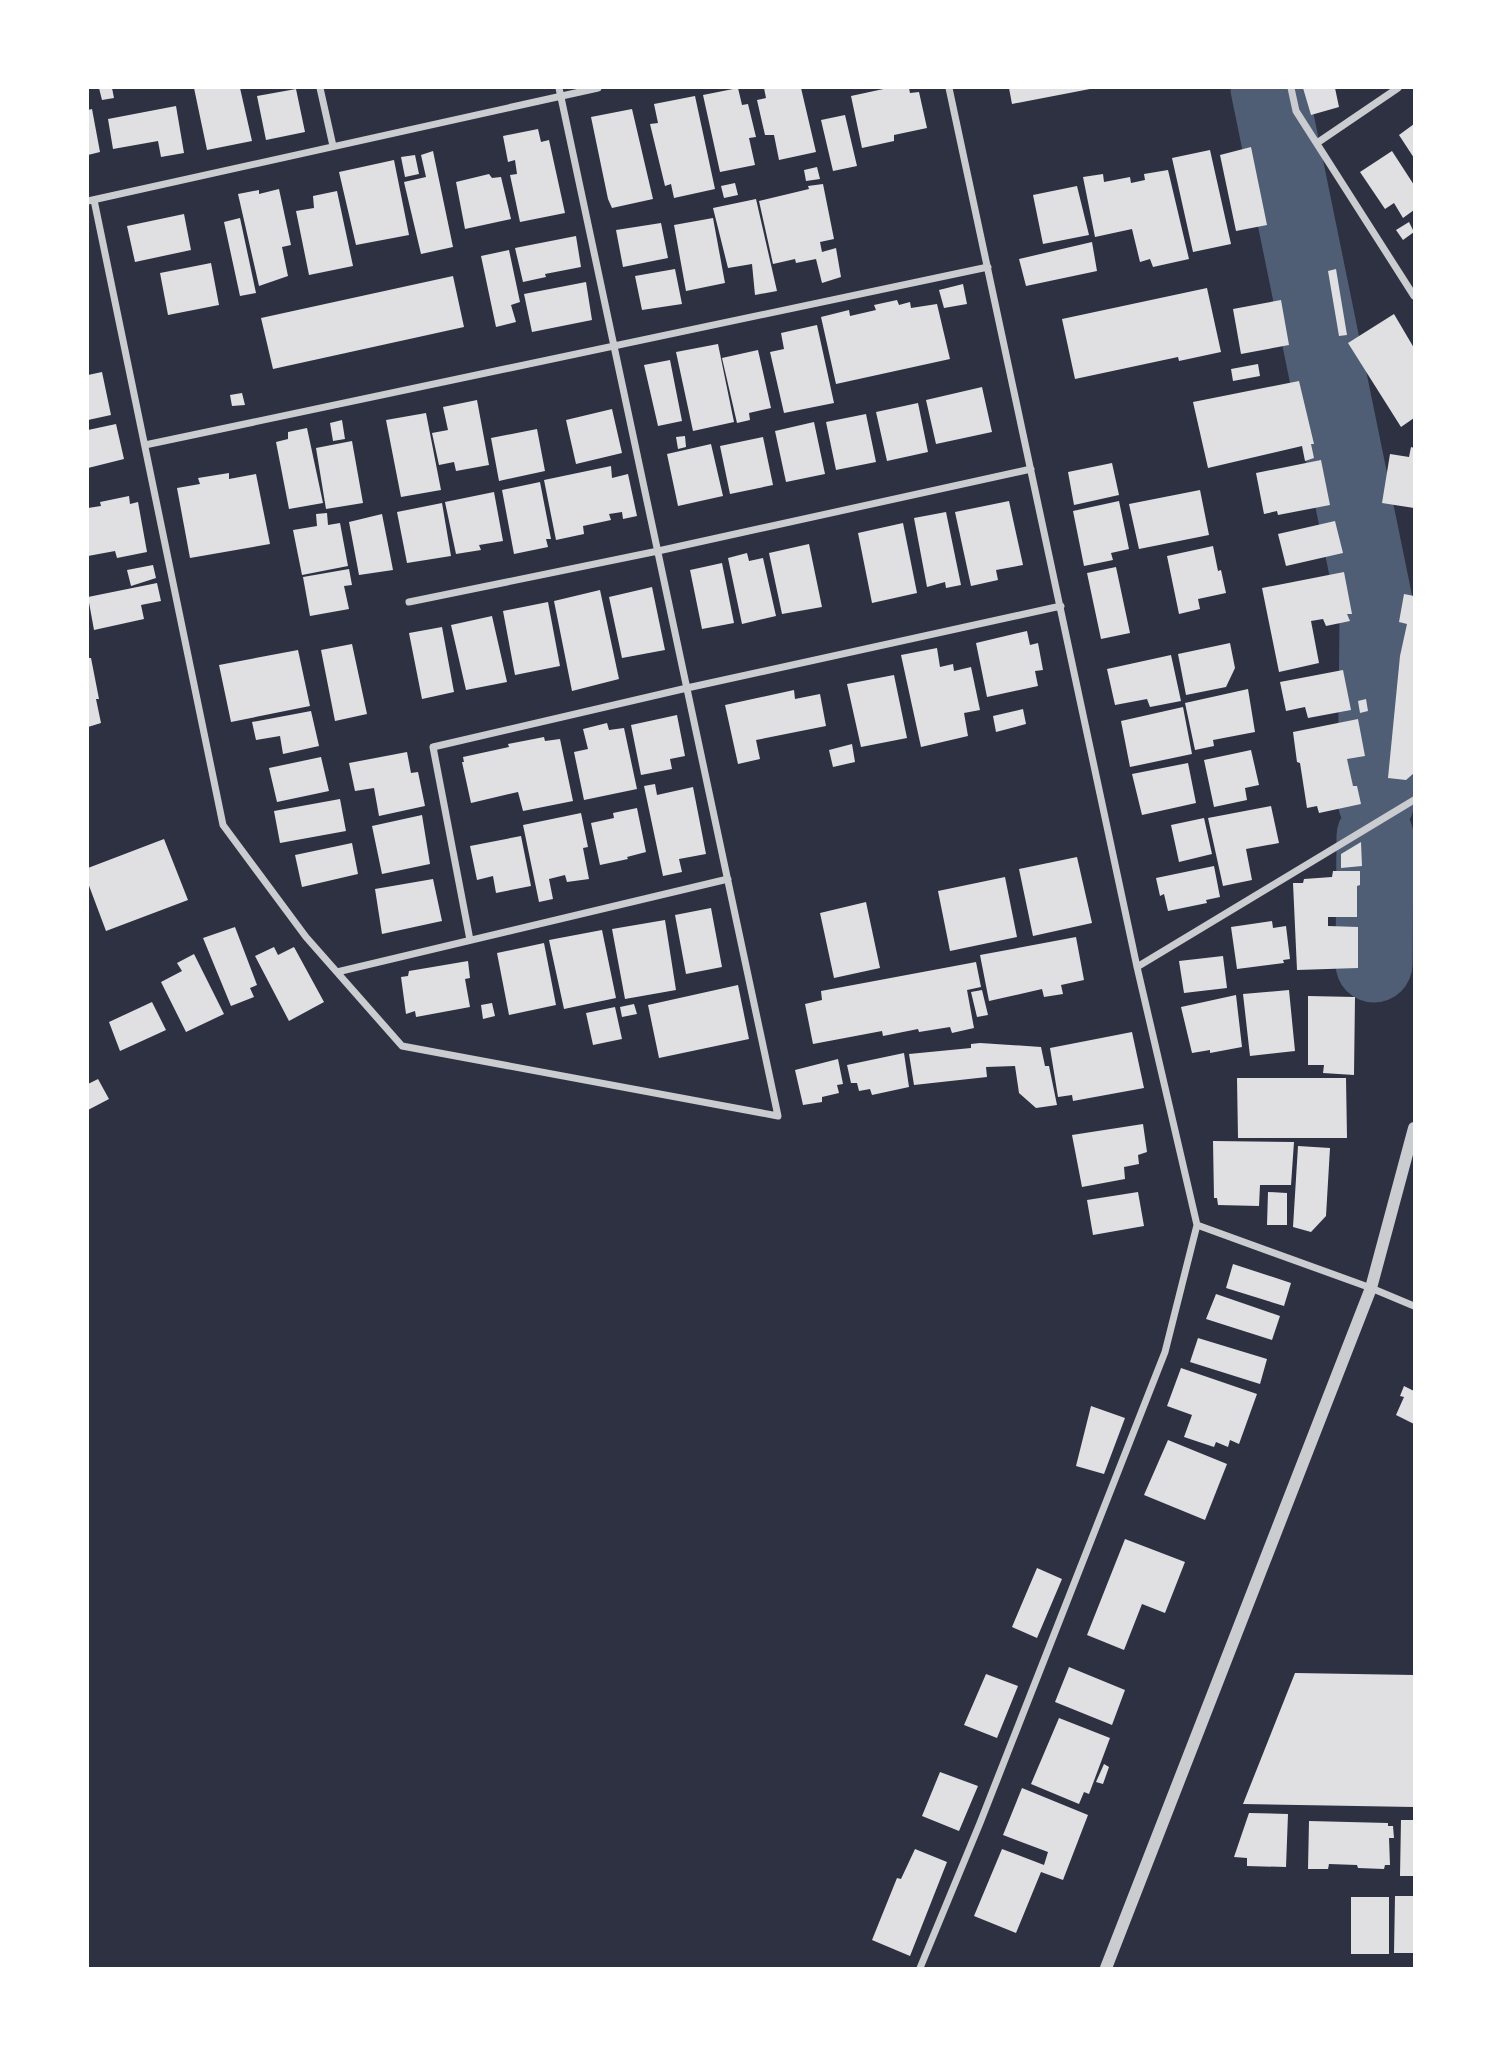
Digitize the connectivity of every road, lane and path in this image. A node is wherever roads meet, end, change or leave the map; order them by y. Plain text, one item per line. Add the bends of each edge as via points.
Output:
1 (320, 88) edge
2 (598, 88) edge
3 (949, 88) edge
4 (1291, 88) edge
5 (1398, 88) edge
6 (560, 92) edge
7 (1317, 143) junction
8 (332, 146) junction
9 (91, 201) edge
10 (988, 267) junction
11 (1415, 296) edge
12 (614, 346) junction
13 (145, 445) junction
14 (1031, 469) junction
15 (658, 551) junction
16 (410, 602) dead end
17 (1060, 606) junction
18 (687, 688) junction
19 (1415, 800) edge
20 (728, 878) junction
21 (470, 940) junction
22 (1138, 967) junction
23 (337, 972) junction
24 (1415, 1128) edge
25 (1197, 1225) junction
26 (1371, 1288) junction
27 (1415, 1306) edge
28 (920, 1969) edge
29 (1106, 1969) edge

1 - 8 street
2 - 6 street
3 - 10 street
4 - 7 street via 1296,111
5 - 7 street
6 - 8 street
6 - 12 street
7 - 11 street
8 - 9 street
9 - 13 street
10 - 12 street
10 - 14 street
12 - 13 street
12 - 15 street
13 - 23 street via 223,825
14 - 15 street
14 - 17 street
15 - 16 street
15 - 18 street
17 - 18 street
17 - 22 street
18 - 20 street
18 - 21 street via 433,747
19 - 22 street
20 - 21 street
20 - 23 street via 778,1116 402,1046
21 - 23 street
22 - 25 street
24 - 26 street
25 - 26 street
25 - 28 street via 1166,1352
26 - 27 street
26 - 29 street

